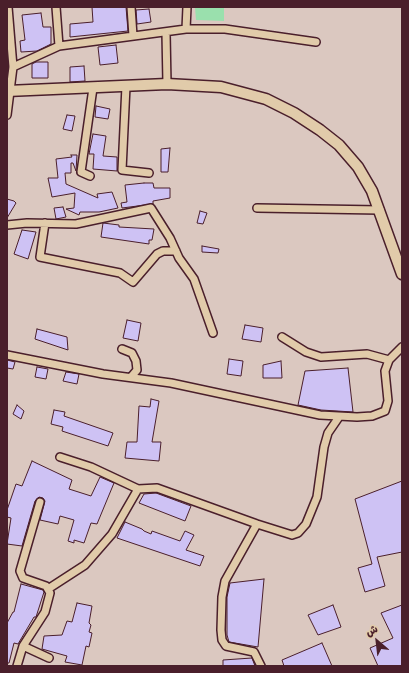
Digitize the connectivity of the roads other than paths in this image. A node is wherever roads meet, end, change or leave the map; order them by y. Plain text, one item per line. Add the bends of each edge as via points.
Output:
1 (56, 7) edge
2 (131, 7) edge
3 (188, 7) edge
4 (8, 8) edge
5 (186, 29) junction
6 (166, 33) junction
7 (133, 36) junction
8 (316, 42) dead end
9 (59, 46) junction
10 (12, 67) junction
11 (167, 84) junction
12 (126, 86) junction
13 (93, 88) junction
14 (9, 91) edge
15 (7, 115) edge
16 (149, 173) dead end
17 (90, 176) dead end
18 (257, 208) dead end
19 (380, 210) junction
20 (44, 223) junction
21 (7, 226) edge
22 (176, 252) junction
23 (402, 274) edge
24 (213, 333) dead end
25 (282, 337) dead end
26 (402, 347) edge
27 (122, 349) dead end
28 (7, 355) edge
29 (389, 360) junction
30 (131, 377) junction
31 (339, 417) junction
32 (60, 457) dead end
33 (138, 489) junction
34 (40, 502) dead end
35 (256, 524) junction
36 (48, 589) junction
37 (23, 646) junction
38 (49, 658) dead end
39 (17, 666) edge
40 (260, 666) edge

1 - 9 street
2 - 7 street
3 - 5 street
4 - 10 street
5 - 6 street
5 - 8 street via 225,29
6 - 7 street
6 - 11 street
7 - 9 street
9 - 10 street
10 - 14 street
11 - 12 main road
11 - 19 main road via 221,87 266,100 294,113 339,145 358,167
12 - 13 main road
12 - 16 street via 122,170
13 - 14 main road
13 - 17 street via 81,172
14 - 15 street
18 - 19 street
19 - 23 main road
20 - 21 street
20 - 22 street via 76,224 151,208
20 - 22 street via 40,257 120,273 133,282 157,254 164,251
22 - 24 street via 194,279
25 - 29 street via 306,352 321,357 367,354
26 - 29 street
27 - 30 street via 132,353 136,362 137,370
28 - 30 street
29 - 31 street via 385,371 388,401 385,411 372,416
30 - 31 street
31 - 35 street via 328,433 317,497 303,529 292,535
32 - 33 street via 91,467
33 - 35 street via 157,488
33 - 36 street via 112,534 85,565
34 - 36 street via 20,572 23,578
35 - 40 street via 225,581 221,630 222,640 226,646 254,652
36 - 37 street via 50,593 44,612
37 - 38 street
37 - 39 street

